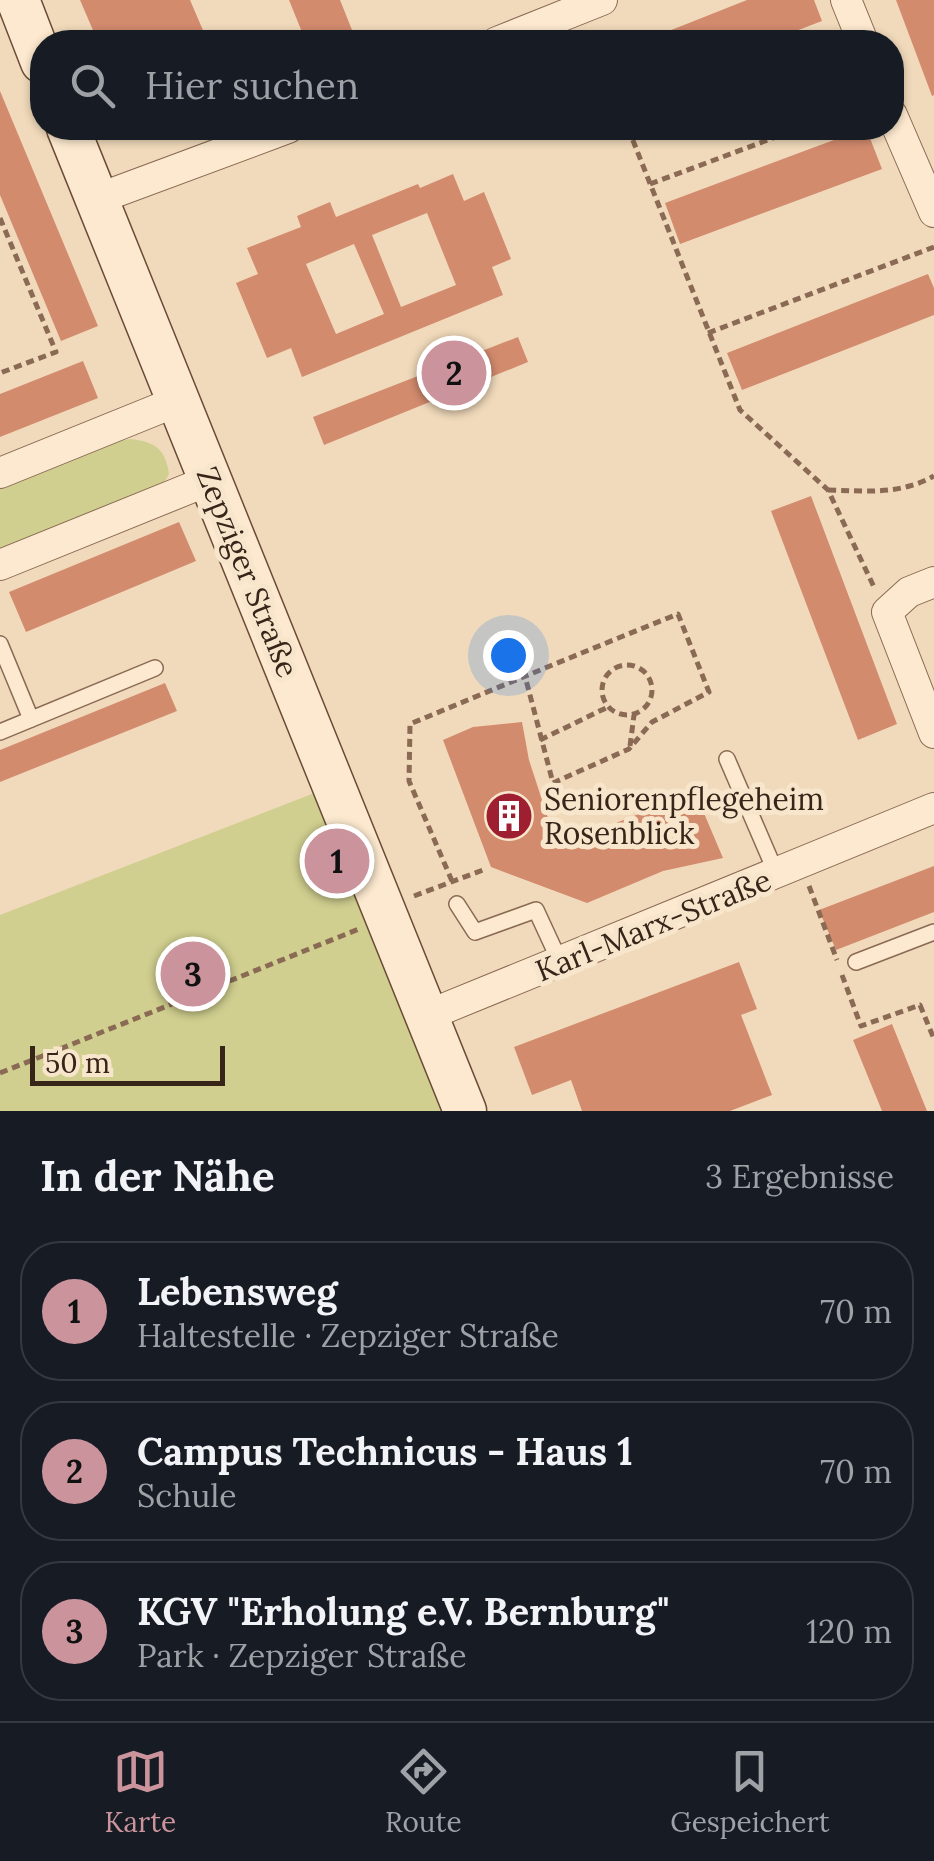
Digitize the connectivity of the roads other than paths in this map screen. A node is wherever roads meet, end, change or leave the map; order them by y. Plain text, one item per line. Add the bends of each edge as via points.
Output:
1 (18, 0) edge
2 (602, 0) edge
3 (846, 0) edge
4 (527, 30) edge
5 (857, 30) edge
6 (30, 31) edge
7 (73, 140) edge
8 (256, 140) edge
9 (903, 140) edge
10 (97, 199) junction
11 (934, 212) edge
12 (178, 400) junction
13 (0, 473) edge
14 (210, 480) junction
15 (0, 565) edge
16 (934, 582) edge
17 (0, 644) edge
18 (155, 668) dead end
19 (30, 719) junction
20 (0, 732) edge
21 (934, 734) edge
22 (727, 760) dead end
23 (934, 808) edge
24 (777, 875) junction
25 (458, 904) dead end
26 (934, 932) edge
27 (560, 962) junction
28 (856, 962) dead end
29 (426, 1016) junction
30 (464, 1111) edge

1 - 6 street
2 - 4 street
3 - 5 street
7 - 10 street, Zepziger Straße
8 - 10 street
9 - 11 street
10 - 12 street, Zepziger Straße
12 - 13 street
12 - 14 street, Zepziger Straße
14 - 15 street
14 - 29 street, Zepziger Straße
16 - 21 street via 886,612
17 - 19 lane
18 - 19 lane
19 - 20 lane
22 - 24 lane
23 - 24 street, Karl-Marx-Straße
24 - 27 street, Karl-Marx-Straße
25 - 27 lane via 475,932 536,910
26 - 28 lane
27 - 29 street, Karl-Marx-Straße
29 - 30 street, Zepziger Straße

